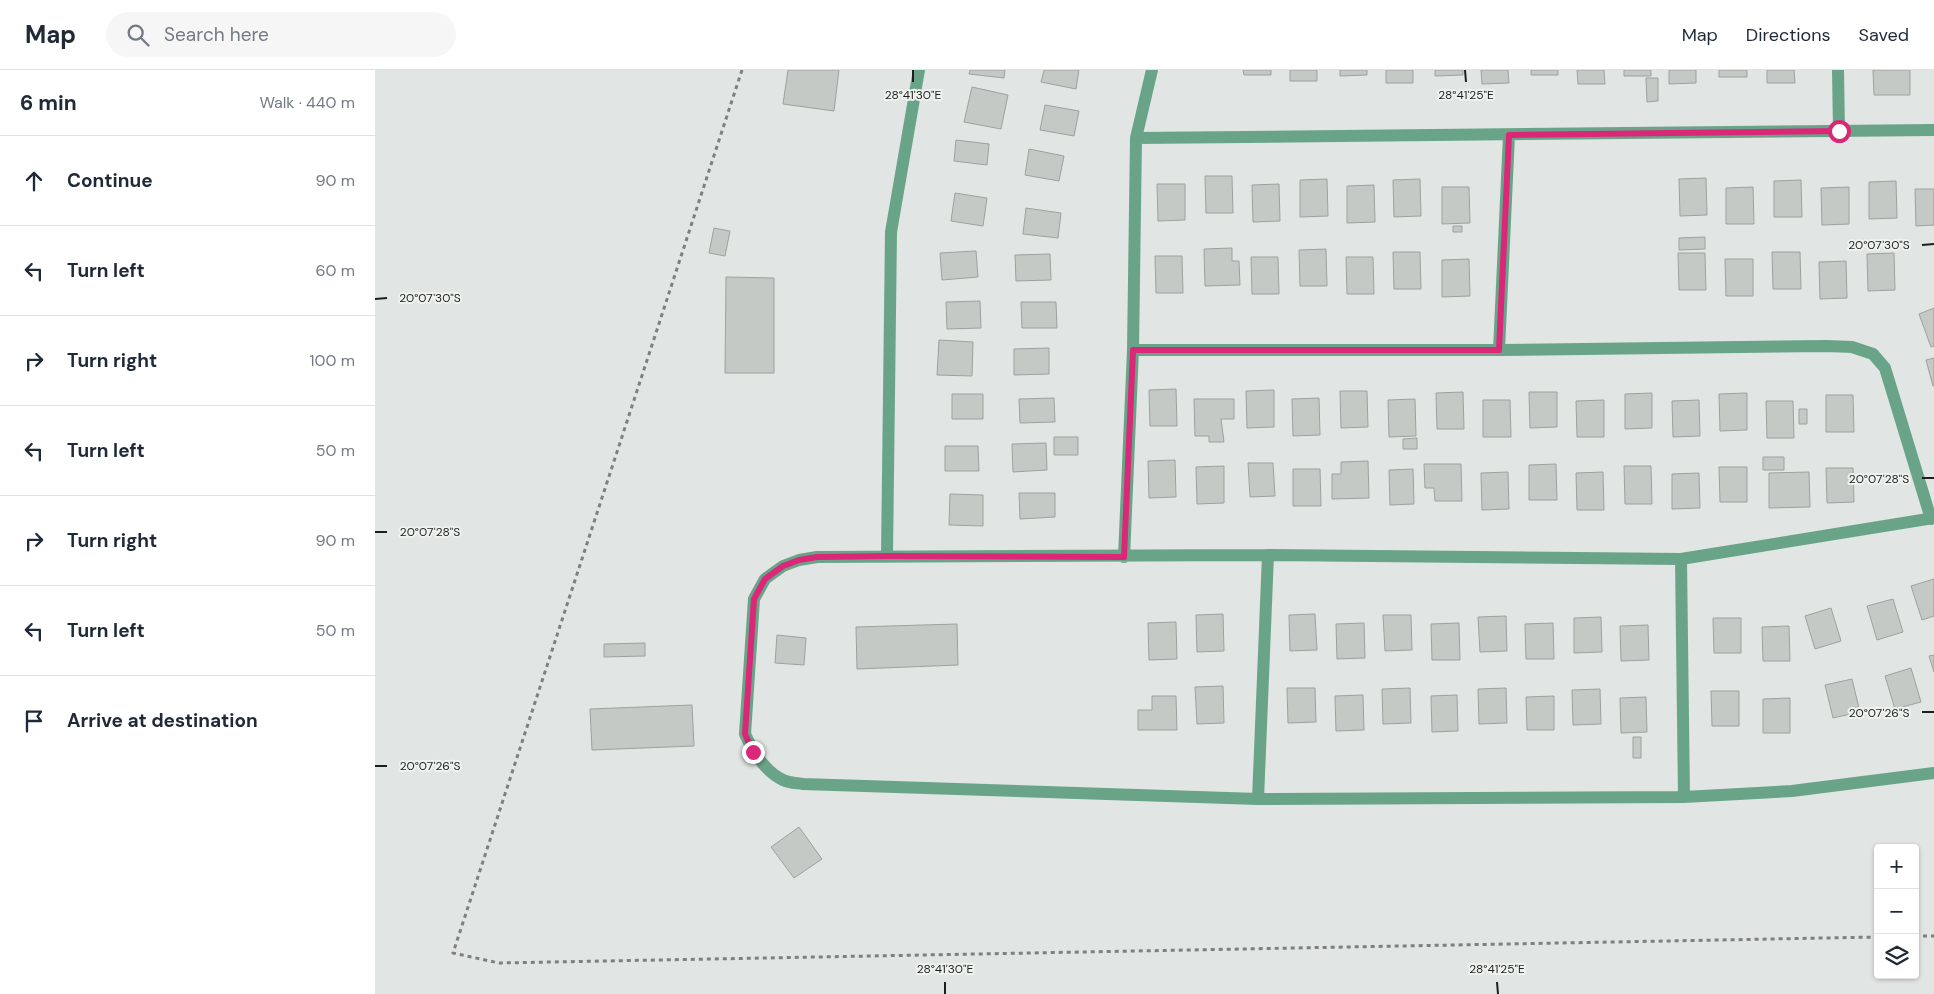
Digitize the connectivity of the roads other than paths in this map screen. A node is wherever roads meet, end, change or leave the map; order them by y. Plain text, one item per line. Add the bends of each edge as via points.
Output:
1 (919, 70) edge
2 (1151, 70) edge
3 (1838, 70) edge
4 (1934, 130) edge
5 (1839, 131) junction
6 (1509, 135) junction
7 (1136, 138) junction
8 (1133, 350) junction
9 (1499, 350) junction
10 (1933, 519) edge
11 (1268, 555) junction
12 (887, 556) junction
13 (1124, 557) junction
14 (1681, 560) junction
15 (1934, 773) edge
16 (1684, 797) junction
17 (1258, 799) junction

1 - 12 street via 891,232
2 - 7 street
3 - 5 street
4 - 5 street
5 - 6 street
6 - 7 street
6 - 9 street
7 - 8 street
8 - 9 street
8 - 13 street
9 - 10 street via 1827,346 1853,347 1873,354 1885,368
10 - 14 street
11 - 13 street
11 - 14 street
11 - 17 street
12 - 13 street
12 - 17 street via 799,560 783,566 765,579 754,599 745,734 753,752 766,768 784,780 803,784
14 - 16 street
15 - 16 street via 1792,791
16 - 17 street

